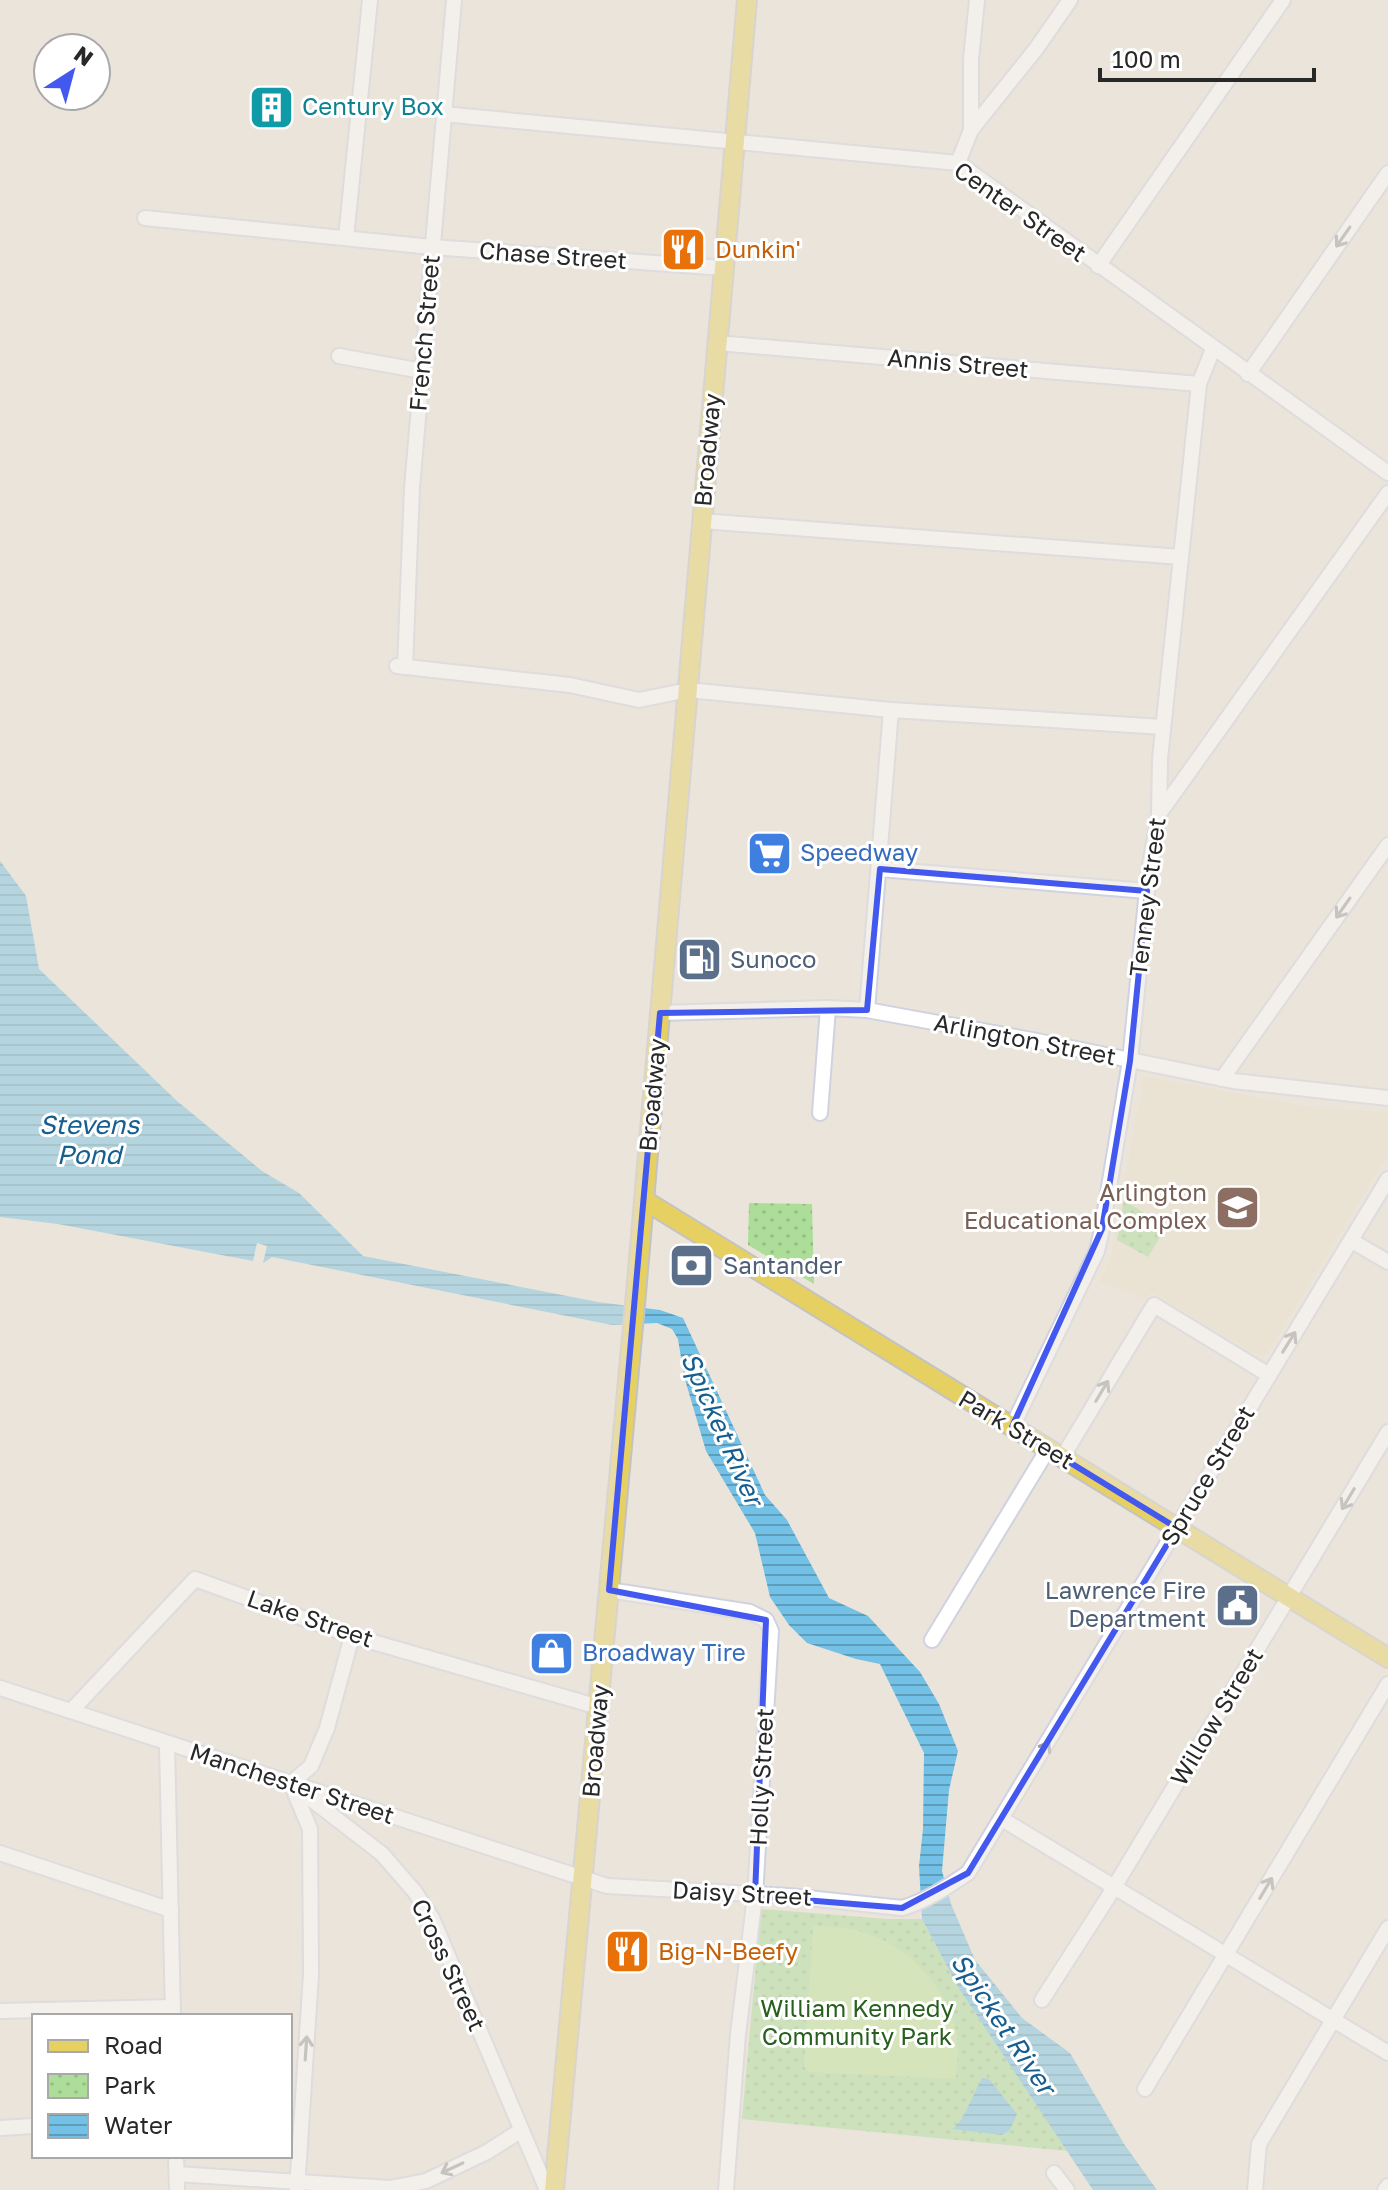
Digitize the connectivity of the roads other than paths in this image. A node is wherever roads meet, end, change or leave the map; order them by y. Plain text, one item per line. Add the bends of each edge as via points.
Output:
1 (370, 0) edge
2 (454, 0) edge
3 (747, 0) edge
4 (968, 0) edge
5 (977, 0) edge
6 (1070, 0) edge
7 (1283, 0) edge
8 (443, 114) junction
9 (971, 130) junction
10 (735, 142) junction
11 (958, 163) junction
12 (1388, 173) edge
13 (145, 218) dead end
14 (346, 238) junction
15 (432, 247) junction
16 (1098, 266) junction
17 (724, 268) junction
18 (717, 343) junction
19 (1213, 349) junction
20 (339, 356) dead end
21 (422, 371) junction
22 (1248, 374) junction
23 (1199, 384) junction
24 (1388, 473) edge
25 (1388, 493) edge
26 (702, 521) junction
27 (1181, 557) junction
28 (688, 690) junction
29 (891, 710) junction
30 (1163, 727) junction
31 (1159, 815) junction
32 (1388, 845) edge
33 (880, 869) junction
34 (1147, 891) junction
35 (828, 1008) junction
36 (867, 1010) junction
37 (660, 1013) junction
38 (1130, 1061) junction
39 (1222, 1079) junction
40 (1388, 1098) edge
41 (820, 1113) dead end
42 (1388, 1179) edge
43 (644, 1200) junction
44 (1352, 1241) junction
45 (1388, 1262) edge
46 (1269, 1375) junction
47 (1012, 1427) junction
48 (1388, 1432) edge
49 (1055, 1454) junction
50 (1177, 1528) junction
51 (609, 1590) junction
52 (1289, 1597) junction
53 (352, 1636) junction
54 (932, 1640) dead end
55 (1388, 1658) edge
56 (1388, 1684) edge
57 (0, 1688) edge
58 (599, 1707) junction
59 (71, 1711) junction
60 (167, 1743) junction
61 (291, 1783) junction
62 (1002, 1819) junction
63 (0, 1853) edge
64 (584, 1879) junction
65 (1114, 1886) junction
66 (755, 1896) junction
67 (902, 1908) joint
68 (171, 1910) junction
69 (1388, 1928) edge
70 (1225, 1955) junction
71 (1042, 2000) dead end
72 (0, 2011) edge
73 (173, 2012) edge
74 (1333, 2021) junction
75 (1388, 2053) edge
76 (1145, 2089) dead end
77 (32, 2126) edge
78 (0, 2128) edge
79 (520, 2131) junction
80 (176, 2158) edge
81 (1054, 2173) dead end
82 (177, 2174) junction
83 (297, 2186) edge
84 (177, 2190) edge
85 (547, 2190) edge
86 (554, 2190) edge
87 (726, 2190) edge
88 (1067, 2190) edge
89 (1255, 2190) edge

1 - 14 street
2 - 8 street, French Street
3 - 10 main road, Broadway
4 - 5 street
5 - 9 street
6 - 9 street
7 - 16 street
8 - 10 street, Center Street
8 - 15 street, French Street
9 - 11 street
10 - 11 street, Center Street
10 - 17 main road, Broadway
11 - 16 street, Center Street
12 -> 22 street
13 - 14 street, Chase Street
14 - 15 street, Chase Street
15 - 17 street, Chase Street
15 - 21 street, French Street
16 - 19 street, Center Street
17 - 18 main road, Broadway
18 - 23 street, Annis Street
18 - 26 main road, Broadway
19 - 22 street, Center Street
19 - 23 street, Tenney Street
20 - 21 street
21 - 28 street, French Street via 401,666 570,685 639,700
22 - 24 street, Center Street
23 - 27 street, Tenney Street
25 - 31 street
26 - 27 street
26 - 28 main road, Broadway
27 - 30 street, Tenney Street
28 - 29 street
28 - 37 main road, Broadway
29 - 30 street
29 - 33 street
30 - 31 street, Tenney Street
31 - 34 street, Tenney Street
32 -> 39 street
33 - 34 street
33 - 36 street
34 - 38 street, Tenney Street
35 - 36 street, Arlington Street
35 - 37 street, Arlington Street
35 - 41 street
36 - 38 street, Arlington Street
37 - 43 main road, Broadway
38 - 39 street, Arlington Street
38 - 47 street, Tenney Street via 1097,1251
39 - 40 street, Arlington Street
42 - 44 street, Spruce Street
43 - 47 main road, Park Street
43 - 51 main road, Broadway
44 - 45 street
46 -> 44 street, Spruce Street
49 -> 46 street via 1154,1305
46 - 50 street, Spruce Street
47 - 49 main road, Park Street
48 -> 52 street, Willow Street
49 - 50 main road, Park Street
49 - 54 street
50 - 52 main road, Park Street
62 -> 50 street, Spruce Street
51 - 58 main road, Broadway
51 - 66 street, Holly Street via 750,1612 766,1620 771,1631
52 - 55 main road, Park Street
52 - 65 street, Willow Street
53 - 58 street, Lake Street
53 - 59 street, Lake Street via 195,1579
53 - 61 street via 327,1728 311,1766
70 -> 56 street
57 - 59 street, Manchester Street
58 - 64 main road, Broadway
59 - 60 street, Manchester Street
60 - 61 street, Manchester Street
60 - 68 street
61 - 64 street, Manchester Street
61 - 79 street, Cross Street via 382,1854 415,1892 432,1918
83 -> 61 street via 311,1974 310,1829
62 - 65 street
62 - 67 street, Spruce Street via 968,1873
63 - 68 street
64 - 66 street, Daisy Street via 607,1886
64 - 86 main road, Broadway
65 - 70 street
65 - 71 street, Willow Street
66 - 67 street, Daisy Street
66 - 87 street, Holly Street
68 - 73 street
69 - 74 street
70 - 74 street
70 - 76 street
72 - 73 street
74 - 75 street
74 - 89 street via 1259,2144
77 - 78 street
79 -> 83 street via 426,2181 390,2188
79 - 85 street, Cross Street
80 - 82 street
81 - 88 street
82 - 83 street
82 - 84 street

